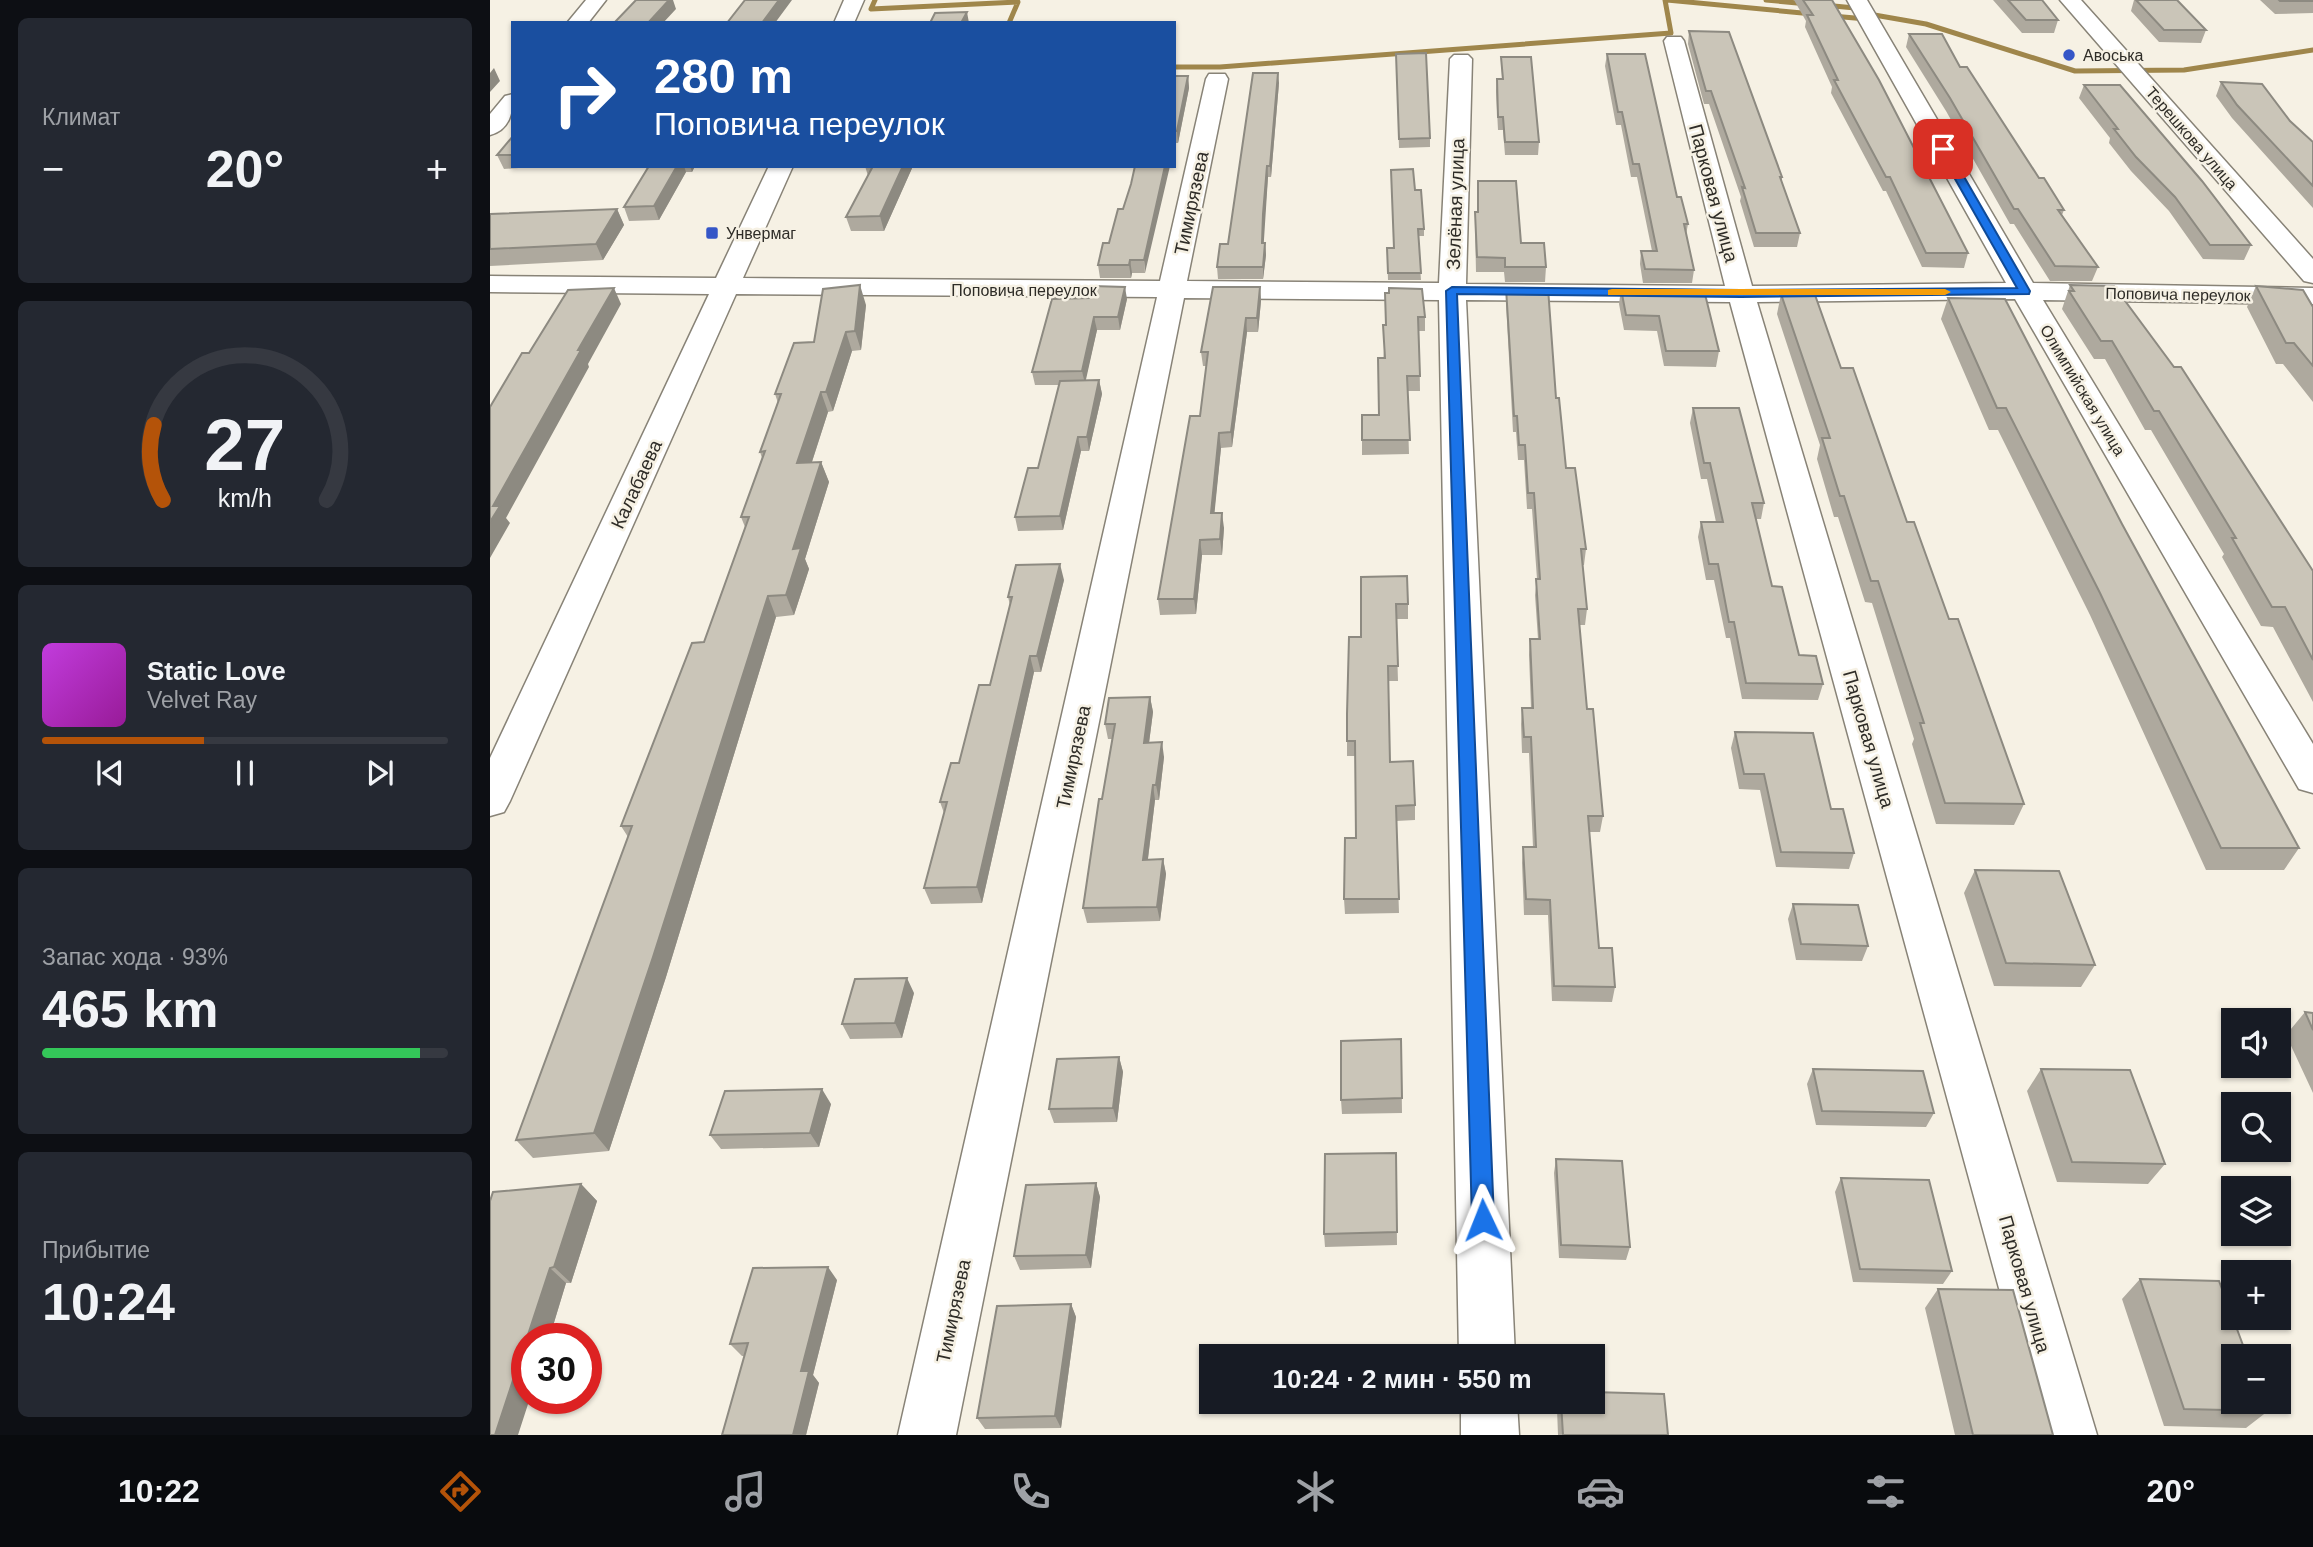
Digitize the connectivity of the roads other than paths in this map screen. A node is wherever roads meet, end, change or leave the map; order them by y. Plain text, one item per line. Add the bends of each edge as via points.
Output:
1 (596, 0) edge
2 (854, 0) edge
3 (1857, 0) edge
4 (2070, 0) edge
5 (579, 21) edge
6 (845, 21) edge
7 (1674, 41) dead end
8 (1461, 59) dead end
9 (1217, 79) dead end
10 (511, 103) edge
11 (490, 128) edge
12 (780, 168) edge
13 (2313, 275) edge
14 (490, 284) edge
15 (727, 287) junction
16 (1173, 291) junction
17 (1452, 291) junction
18 (2025, 291) junction
19 (1741, 294) junction
20 (2313, 296) edge
21 (2313, 778) edge
22 (490, 802) edge
23 (1488, 1344) edge
24 (1489, 1414) edge
25 (927, 1435) edge
26 (1490, 1435) edge
27 (2068, 1435) edge

1 - 5 street
2 - 6 street
3 - 18 street, Олимпийская улица
4 - 13 street, Терешкова улица
7 - 19 street, Парковая улица
8 - 17 street, Зелёная улица
9 - 16 street, Тимирязева
10 - 11 street
12 - 15 street, Калабаева
14 - 15 street, Поповича переулок
15 - 16 street, Поповича переулок
15 - 22 street, Калабаева
16 - 17 street, Поповича переулок
16 - 25 street, Тимирязева
17 - 19 street, Поповича переулок
17 - 23 street, Зелёная улица
18 - 19 street, Поповича переулок
18 - 20 street, Поповича переулок
18 - 21 street, Олимпийская улица
19 - 27 street, Парковая улица
24 - 26 street

